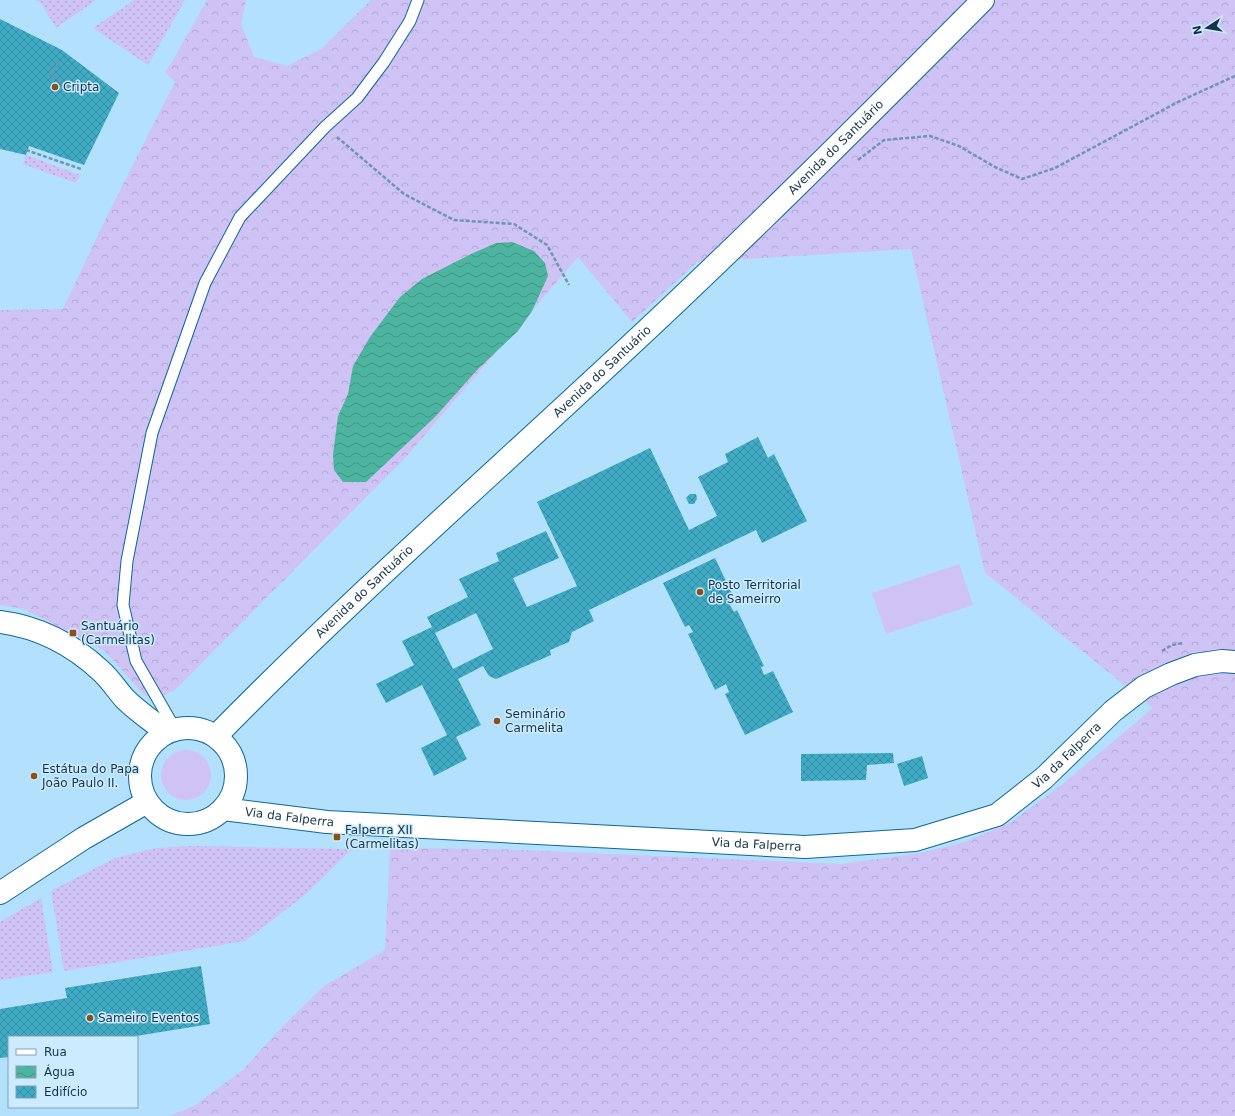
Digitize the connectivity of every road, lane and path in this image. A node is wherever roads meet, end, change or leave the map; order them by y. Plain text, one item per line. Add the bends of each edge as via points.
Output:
1 (418, 0) edge
2 (983, 0) edge
3 (59, 62) dead end
4 (1235, 76) edge
5 (72, 90) dead end
6 (325, 127) junction
7 (26, 150) dead end
8 (852, 165) dead end
9 (82, 169) dead end
10 (569, 285) dead end
11 (0, 622) edge
12 (1186, 643) dead end
13 (1161, 652) dead end
14 (1235, 662) edge
15 (170, 731) junction
16 (216, 736) junction
17 (147, 802) junction
18 (223, 809) junction
19 (0, 892) edge

1 - 6 lane via 410,21 384,62 357,98
2 - 16 main road, Avenida do Santuário via 839,146 688,292 281,670
3 - 5 path via 50,74
4 - 8 path via 1178,102 1055,168 1022,179 959,146 930,136 884,140
6 - 10 path via 404,194 454,220 514,224 547,245
6 - 15 lane via 240,217 205,283 152,433 127,561 123,605 136,660
7 - 9 path
11 - 15 main road via 16,624 75,649 102,672 126,700
12 - 13 path via 1172,645
14 - 18 main road, Via da Falperra via 1195,665 1144,687 1113,712 1044,778 997,815 915,840 805,847 327,822
15 - 16 main road via 193,727
15 - 17 main road via 155,740 141,763 142,790
16 - 18 main road via 226,745 233,757 236,771 236,785
17 - 18 main road via 155,812 178,823 202,822 214,817
17 - 19 main road via 84,838

